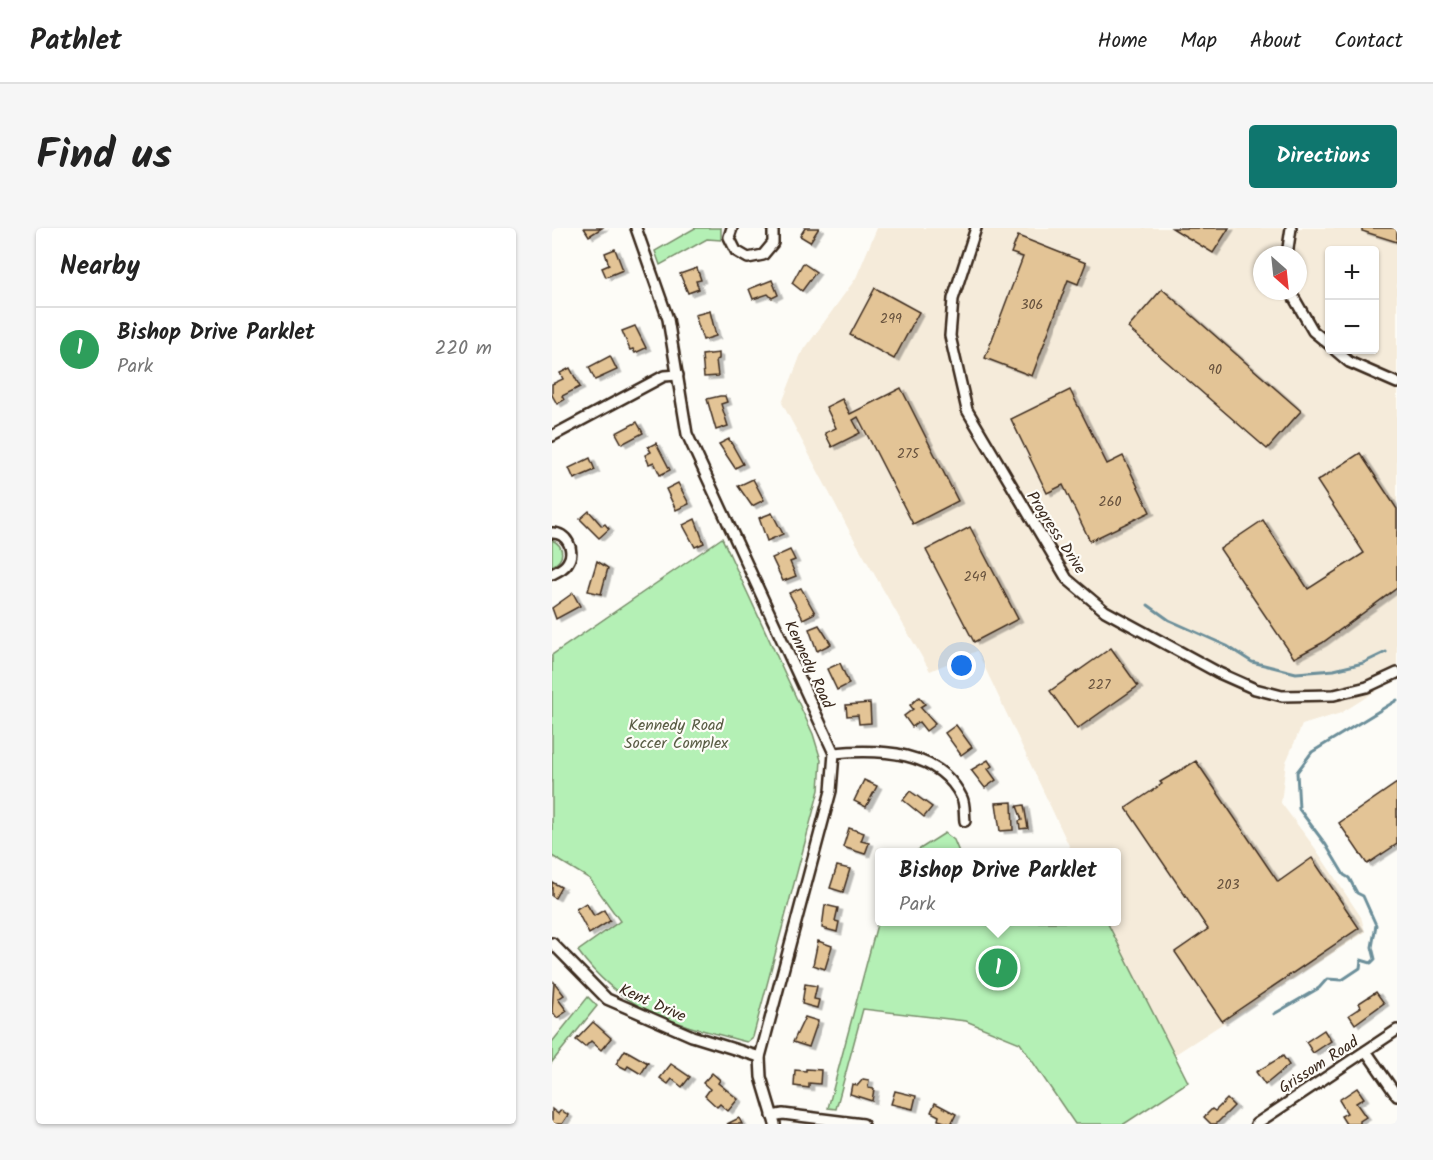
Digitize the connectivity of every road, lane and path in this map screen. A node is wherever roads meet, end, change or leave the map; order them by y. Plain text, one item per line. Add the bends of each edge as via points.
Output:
1 (636, 228) edge
2 (732, 228) edge
3 (773, 228) edge
4 (976, 228) edge
5 (1291, 228) edge
6 (1288, 246) edge
7 (1295, 300) edge
8 (1325, 342) edge
9 (1340, 354) edge
10 (678, 375) junction
11 (1397, 383) edge
12 (552, 436) edge
13 (552, 533) edge
14 (552, 574) edge
15 (1397, 673) edge
16 (834, 753) junction
17 (965, 821) dead end
18 (552, 944) edge
19 (1397, 1030) edge
20 (1366, 1051) junction
21 (760, 1057) junction
22 (1397, 1096) edge
23 (774, 1120) edge
24 (863, 1124) edge
25 (1256, 1124) edge

1 - 10 street, Kennedy Road via 668,319
2 - 3 street via 729,237 736,251 748,258 763,255 773,243
4 - 15 street, Progress Drive via 953,299 950,336 967,410 1067,579 1105,611 1255,689 1282,696 1334,695 1367,687
5 - 6 street
7 - 8 street via 1313,331
9 - 11 street
10 - 12 street via 664,376
10 - 16 street, Kennedy Road via 687,434
13 - 14 street via 565,537 571,553 566,566
16 - 17 street via 893,753 936,768 964,799
16 - 21 street, Kennedy Road via 831,791
18 - 21 street, Kent Drive via 607,999 692,1036
19 - 20 street, Grissom Road
20 - 22 street
20 - 25 street, Grissom Road
21 - 23 street, Kennedy Road via 761,1077
23 - 24 street via 783,1114

